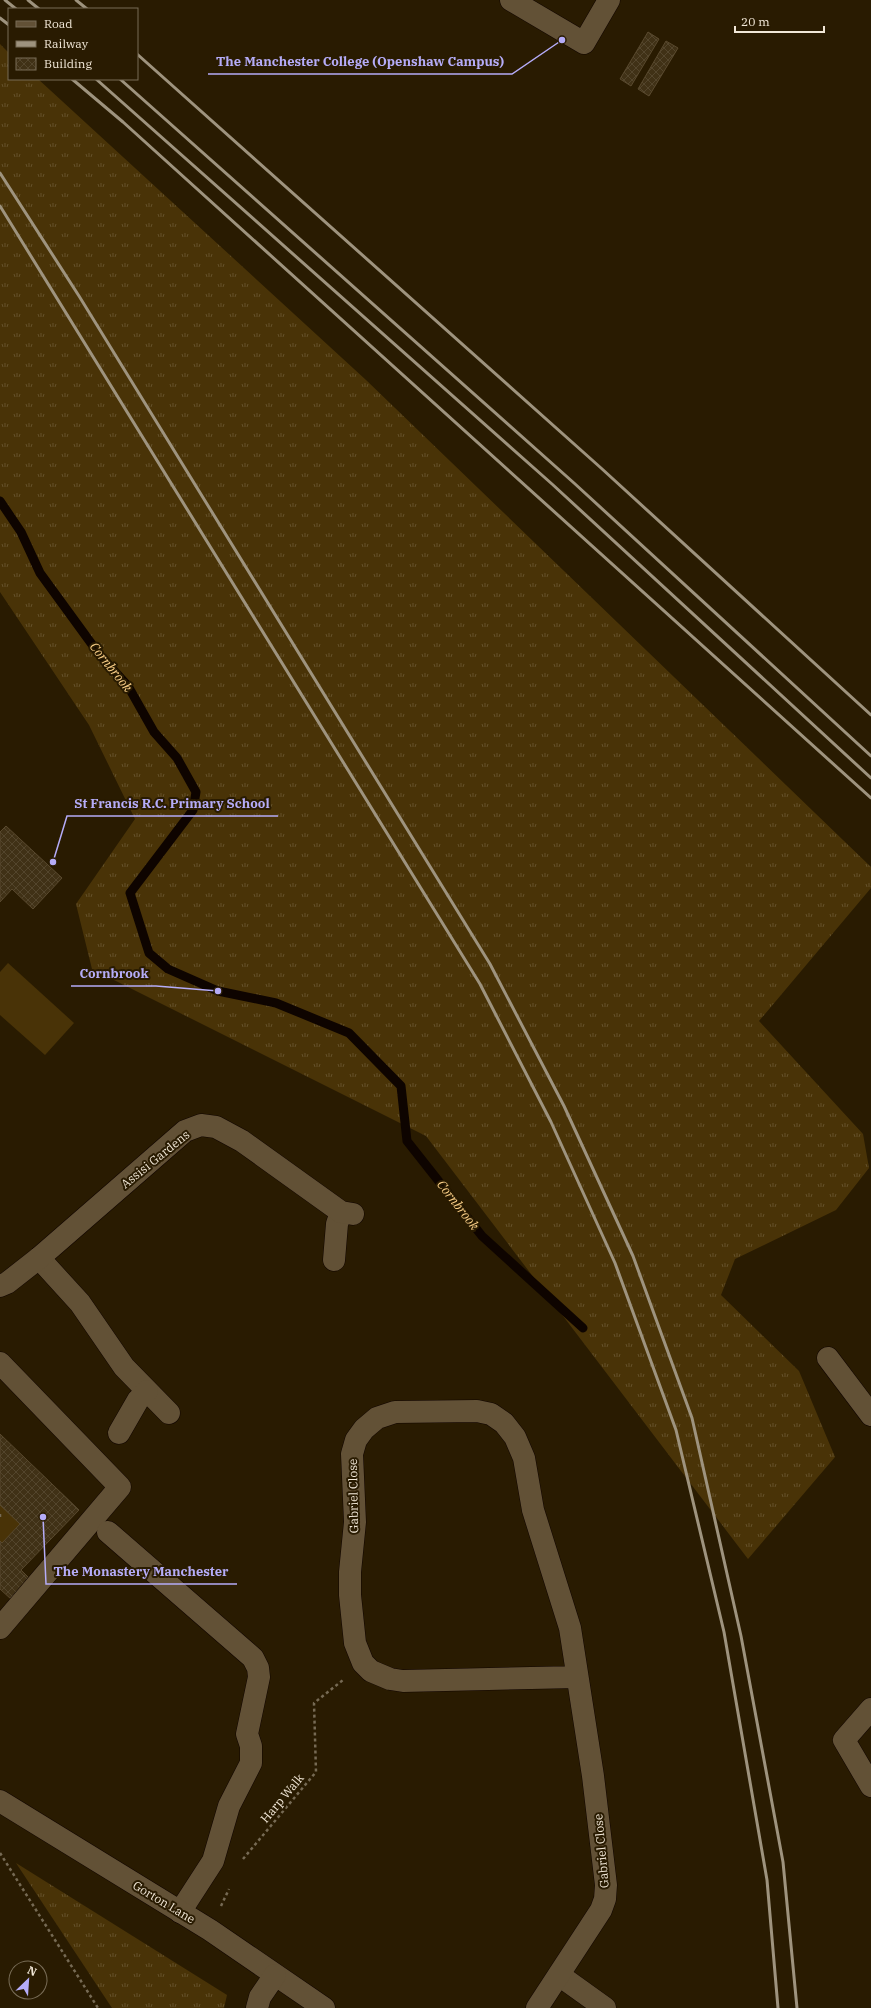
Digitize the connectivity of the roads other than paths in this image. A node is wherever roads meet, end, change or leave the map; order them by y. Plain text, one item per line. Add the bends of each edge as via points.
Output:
1 (511, 0) edge
2 (609, 0) edge
3 (39, 1258) junction
4 (334, 1260) dead end
5 (0, 1286) edge
6 (828, 1358) dead end
7 (0, 1363) edge
8 (147, 1390) junction
9 (169, 1413) dead end
10 (871, 1415) edge
11 (119, 1433) dead end
12 (108, 1532) dead end
13 (0, 1628) edge
14 (577, 1677) junction
15 (871, 1709) edge
16 (871, 1786) edge
17 (0, 1801) edge
18 (180, 1912) junction
19 (275, 1975) junction
20 (559, 1975) junction
21 (257, 2008) edge
22 (324, 2008) edge
23 (537, 2008) edge
24 (605, 2008) edge

1 - 2 street via 584,43
3 - 4 street, Assisi Gardens via 185,1131 201,1126 216,1127 242,1141 347,1213 337,1224
3 - 5 street, Assisi Gardens
3 - 8 street via 80,1303 124,1367
6 - 10 street
7 - 13 street via 120,1486
8 - 9 street
8 - 11 street via 138,1400
12 - 18 street via 253,1658 258,1668 259,1677 247,1734 251,1746 251,1763 229,1806 213,1861
14 - 14 street, Gabriel Close via 570,1628 533,1510 524,1458 515,1437 504,1423 490,1414 477,1411 395,1412 378,1418 364,1429 356,1440 352,1454 355,1522 350,1572 355,1643 363,1663 381,1676 402,1681
14 - 20 street, Gabriel Close via 594,1776 606,1885 601,1910
15 - 16 street via 844,1740
17 - 18 street, Gorton Lane
18 - 19 street, Gorton Lane
19 - 21 street via 260,1997
19 - 22 street, Gorton Lane
20 - 23 street, Gabriel Close
20 - 24 street

